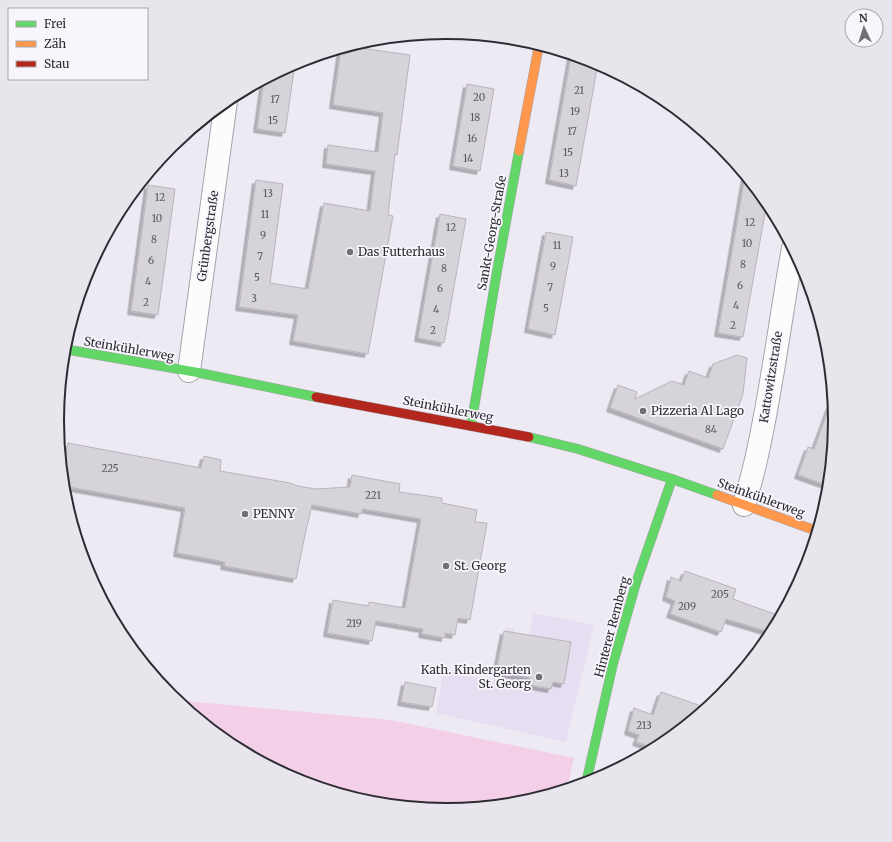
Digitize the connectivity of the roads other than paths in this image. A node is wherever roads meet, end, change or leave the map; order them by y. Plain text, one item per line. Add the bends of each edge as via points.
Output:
1 (538, 50) edge
2 (225, 110) edge
3 (791, 258) edge
4 (70, 350) edge
5 (189, 371) junction
6 (470, 426) junction
7 (672, 479) junction
8 (744, 505) junction
9 (812, 529) edge
10 (588, 776) edge

1 - 6 street, Sankt-Georg-Straße
2 - 5 street, Grünbergstraße
3 - 8 street, Kattowitzstraße via 767,406
4 - 5 street, Steinkühlerweg
5 - 6 street, Steinkühlerweg
6 - 7 street, Steinkühlerweg via 578,449
7 - 8 street, Steinkühlerweg
7 - 10 street, Hinterer Remberg via 636,584 613,664
8 - 9 street, Steinkühlerweg

